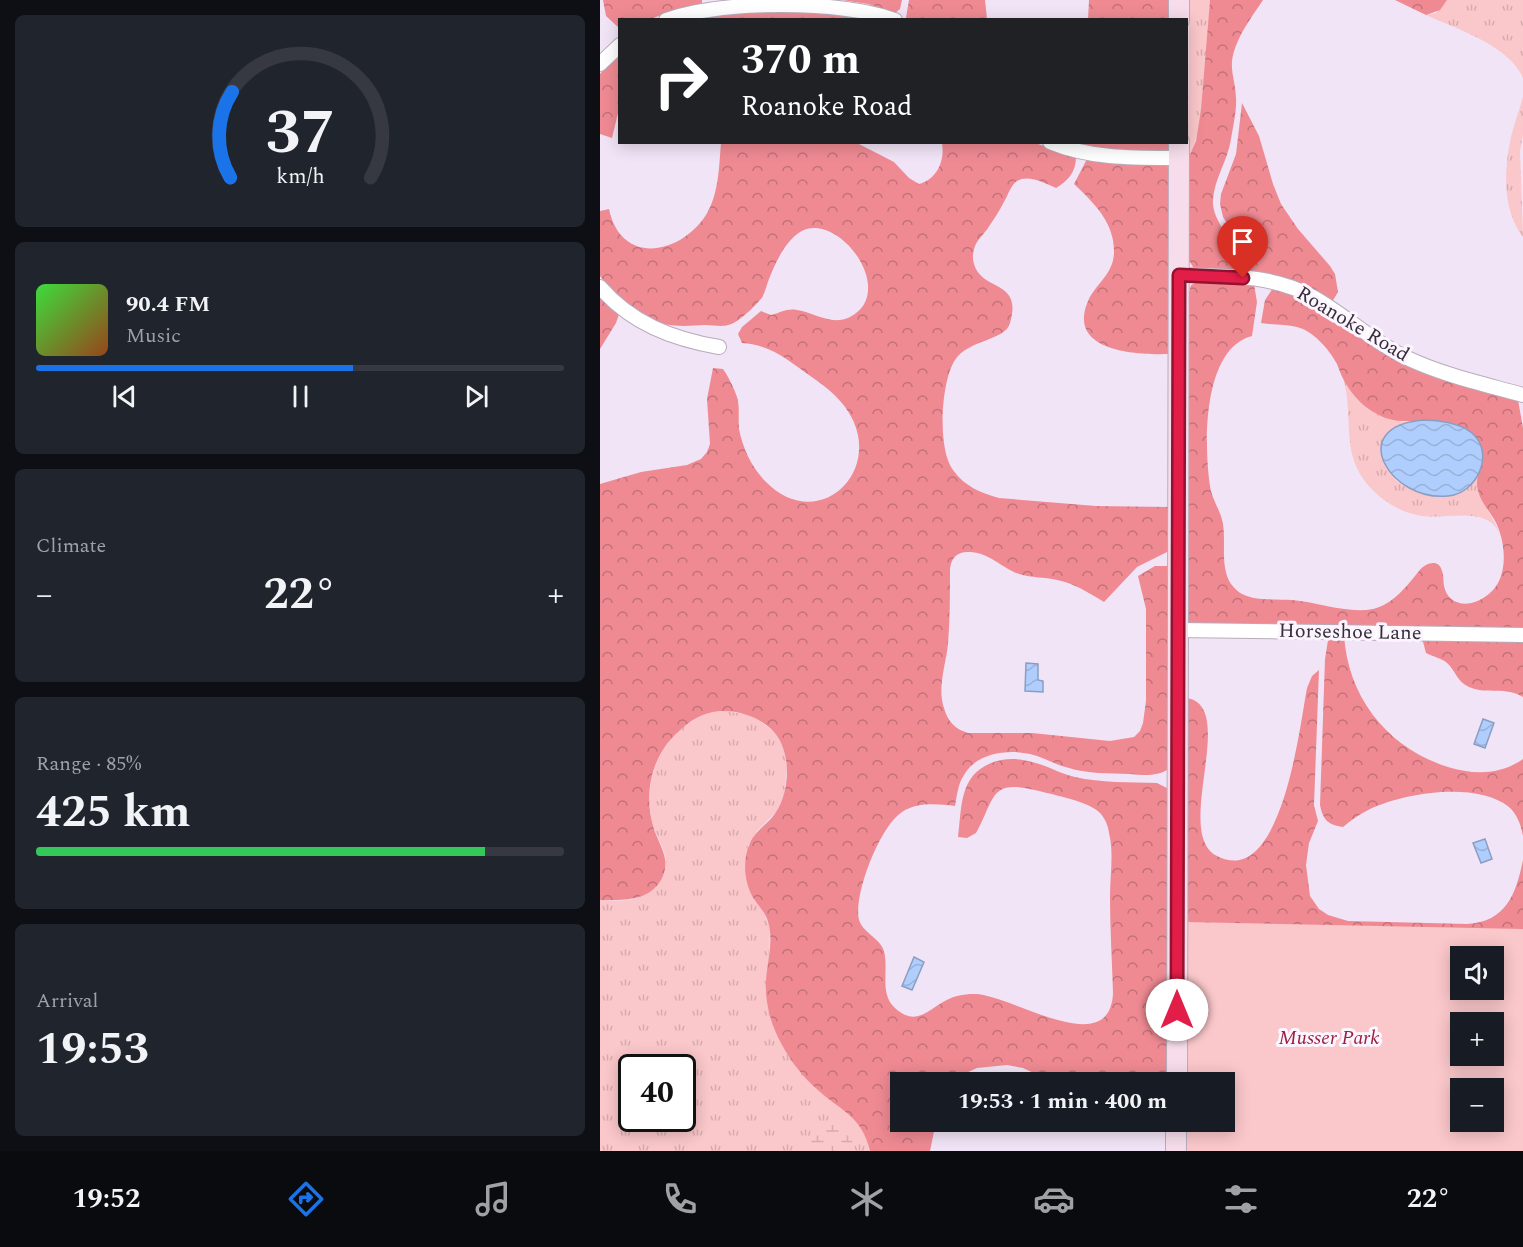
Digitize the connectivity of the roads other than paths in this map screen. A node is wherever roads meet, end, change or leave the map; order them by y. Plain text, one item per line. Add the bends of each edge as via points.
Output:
1 (1179, 0) edge
2 (673, 18) edge
3 (890, 18) edge
4 (1179, 18) edge
5 (618, 47) edge
6 (600, 64) edge
7 (1055, 144) edge
8 (1179, 150) edge
9 (1179, 275) junction
10 (600, 286) edge
11 (719, 347) dead end
12 (1523, 395) edge
13 (1178, 630) junction
14 (1523, 635) edge
15 (1177, 1072) edge
16 (1176, 1132) edge
17 (1176, 1151) edge

1 - 4 street
2 - 3 street via 703,9 775,4 854,7
5 - 6 street
7 - 8 street via 1096,154
8 - 9 street
9 - 12 street, Roanoke Road via 1255,279 1291,287 1321,301 1404,357
9 - 13 street
10 - 11 street via 627,312 652,328
13 - 14 street, Horseshoe Lane
13 - 15 street
16 - 17 street

